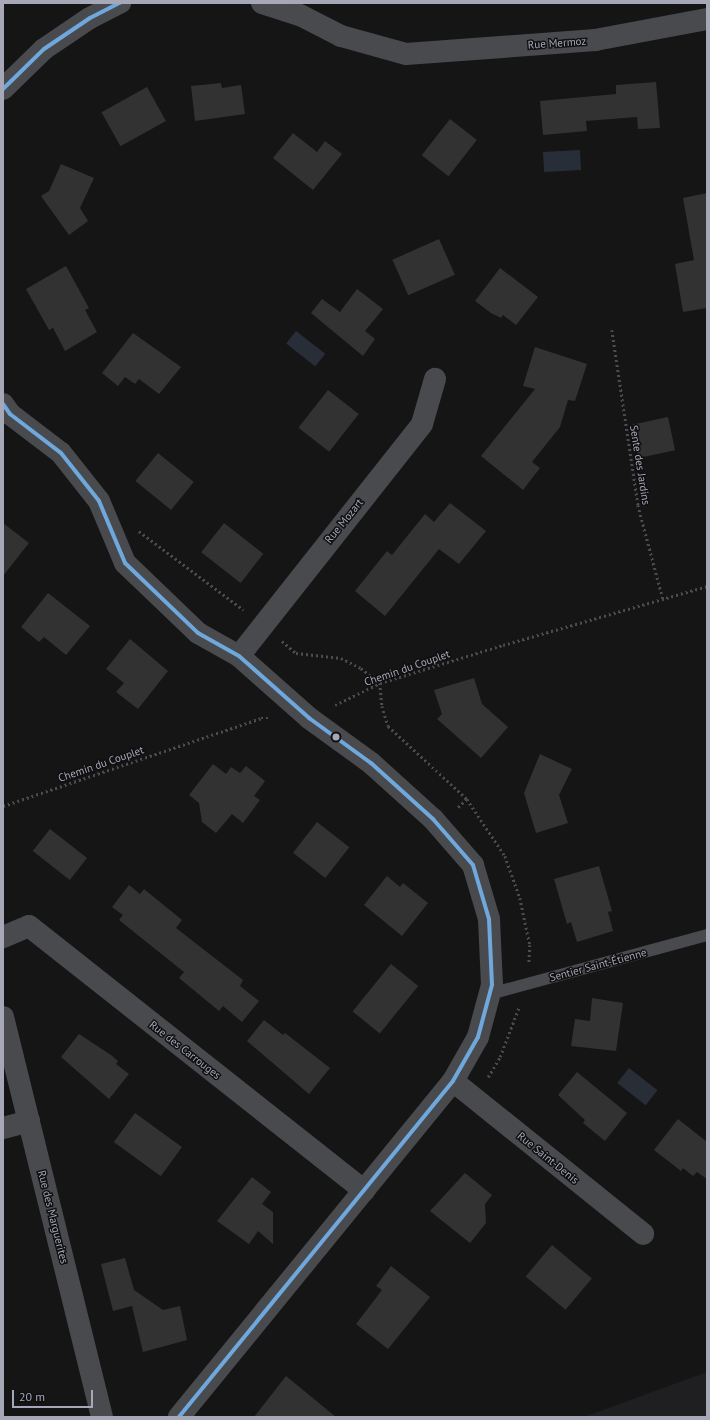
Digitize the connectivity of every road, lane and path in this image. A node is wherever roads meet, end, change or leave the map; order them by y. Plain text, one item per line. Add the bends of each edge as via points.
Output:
1 (120, 3) edge
2 (262, 3) edge
3 (302, 9) edge
4 (707, 19) edge
5 (3, 89) edge
6 (612, 330) dead end
7 (435, 379) dead end
8 (3, 404) edge
9 (136, 529) dead end
10 (707, 586) edge
11 (663, 599) junction
12 (262, 624) junction
13 (239, 656) junction
14 (380, 683) junction
15 (309, 718) junction
16 (3, 806) edge
17 (439, 825) junction
18 (707, 935) edge
19 (3, 937) edge
20 (490, 994) junction
21 (3, 1017) edge
22 (453, 1081) junction
23 (29, 1121) junction
24 (3, 1128) edge
25 (364, 1191) junction
26 (643, 1234) dead end
27 (102, 1417) edge
28 (179, 1417) edge

1 - 5 street via 90,18 44,49
2 - 3 street, Rue Mermoz
3 - 4 street, Rue Mermoz via 341,36 406,54 595,40
6 - 11 path, Sente des Jardins via 638,505
7 - 12 street, Rue Mozart via 422,424
8 - 13 street via 10,414 61,453 99,501 125,562 198,633
9 - 12 path
10 - 11 path, Chemin du Couplet
11 - 14 path, Chemin du Couplet
12 - 13 street, Rue Mozart
12 - 14 path via 296,653 341,658 361,668
13 - 15 street
14 - 15 path, Chemin du Couplet
14 - 17 path via 382,706 388,726 467,799
15 - 16 path, Chemin du Couplet via 261,718
15 - 17 street via 371,763
17 - 20 street via 473,865 489,926 492,986
18 - 20 lane, Sentier Saint-Étienne
19 - 25 street, Rue des Carrouges via 29,926
20 - 22 street via 478,1037
21 - 23 street, Rue des Marguerites
22 - 25 street
22 - 26 street, Rue Saint-Denis
23 - 24 street
23 - 27 street, Rue des Marguerites
25 - 28 street

